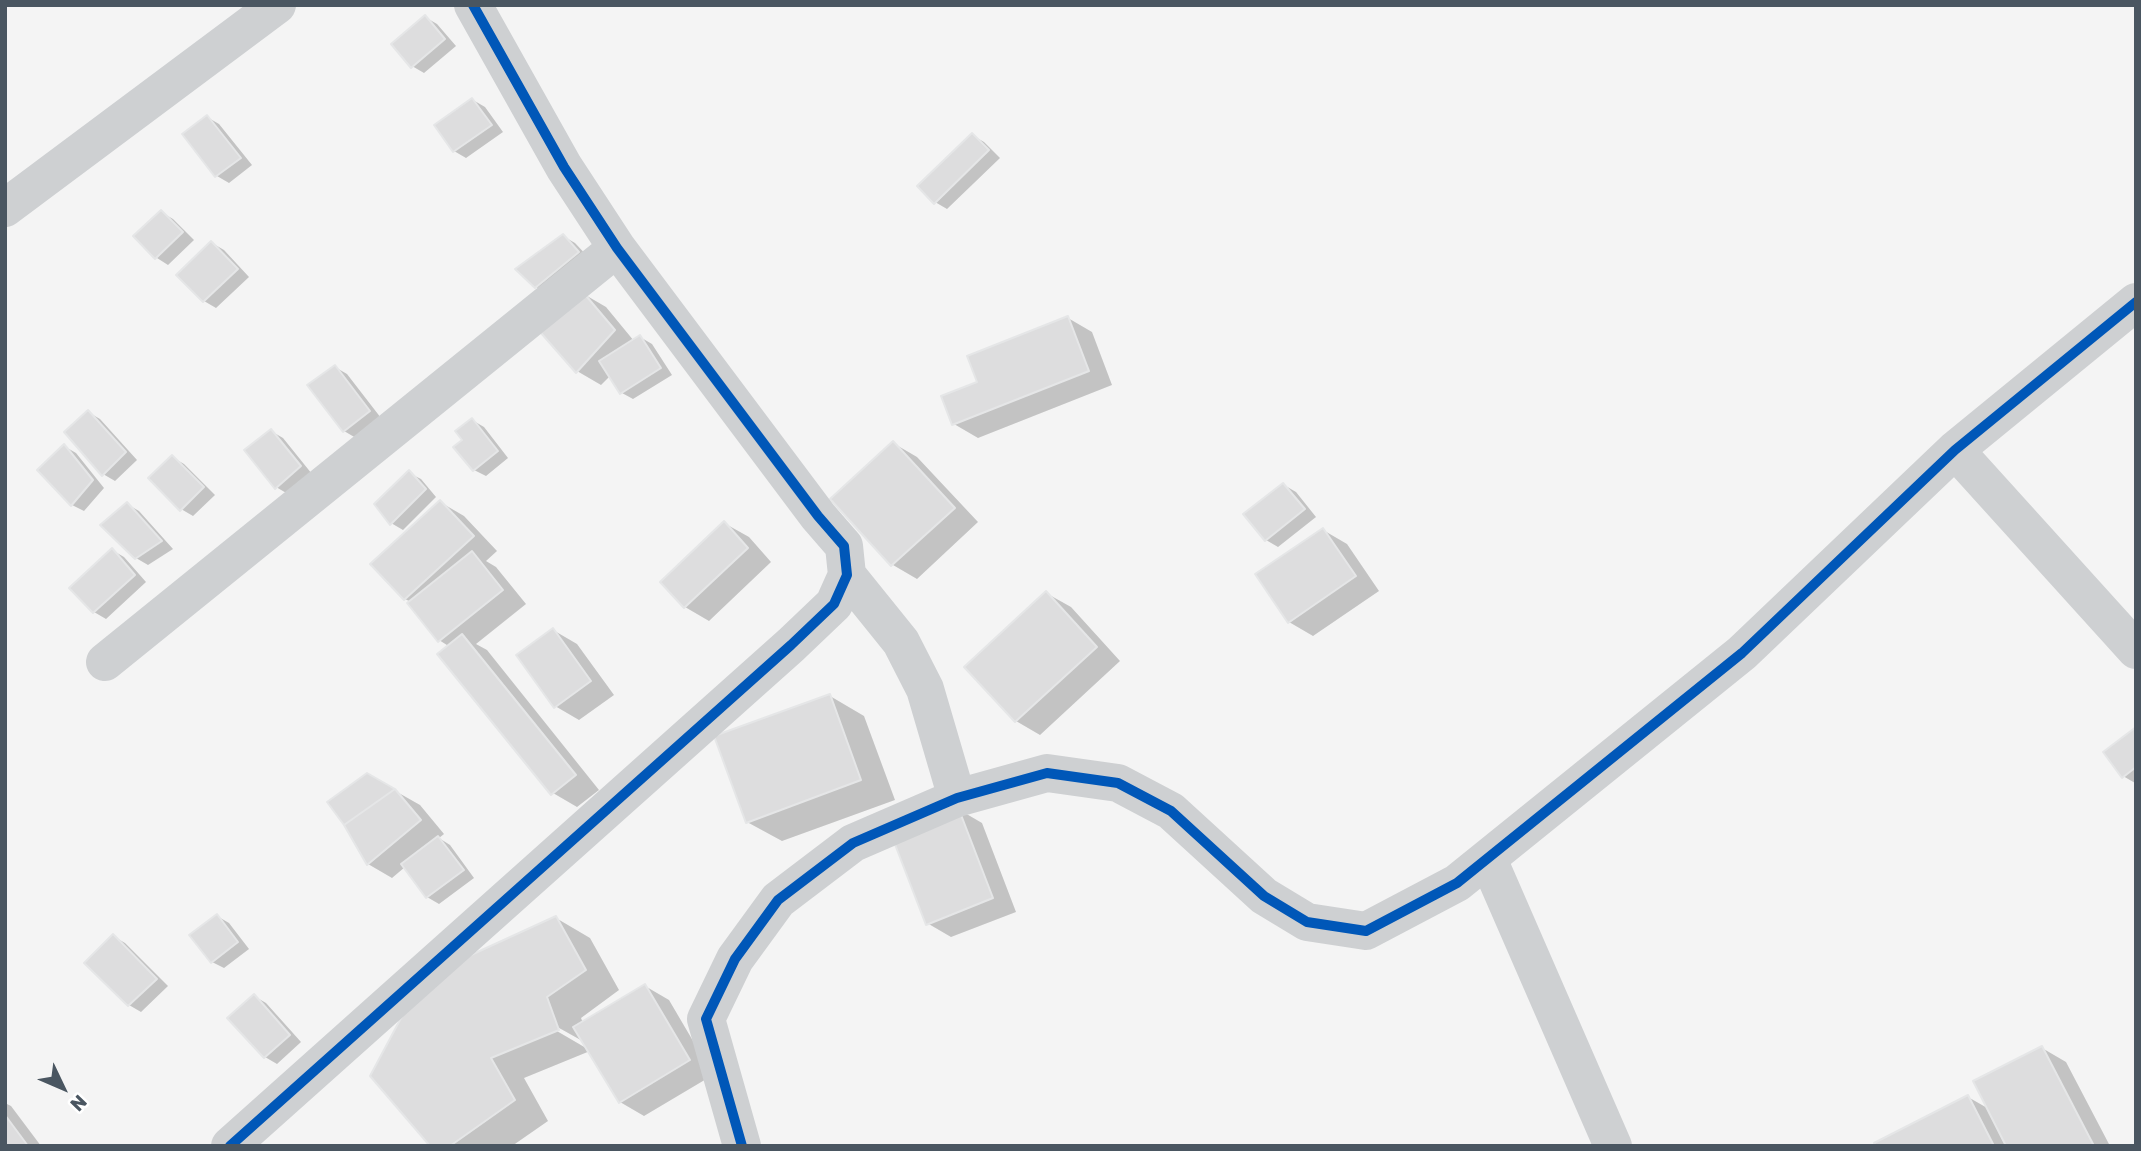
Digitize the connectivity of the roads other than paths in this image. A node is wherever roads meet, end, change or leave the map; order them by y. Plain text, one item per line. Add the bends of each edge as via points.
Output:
1 (277, 5) edge
2 (473, 5) edge
3 (5, 208) edge
4 (617, 248) junction
5 (2136, 302) edge
6 (1955, 450) junction
7 (847, 575) junction
8 (2136, 650) edge
9 (105, 662) dead end
10 (957, 798) junction
11 (1488, 859) junction
12 (230, 1146) edge
13 (742, 1146) edge
14 (1613, 1146) edge

1 - 3 street
2 - 4 street via 564,167
4 - 7 street via 844,546
4 - 9 street
5 - 6 street
6 - 8 street
6 - 11 street via 1742,653
7 - 10 street via 901,642 925,689
7 - 12 street via 834,604 791,645
10 - 11 street via 1047,773 1118,783 1171,811 1264,896 1307,922 1366,931 1457,883
10 - 13 street via 853,843 778,900 735,959 706,1018
11 - 14 street

